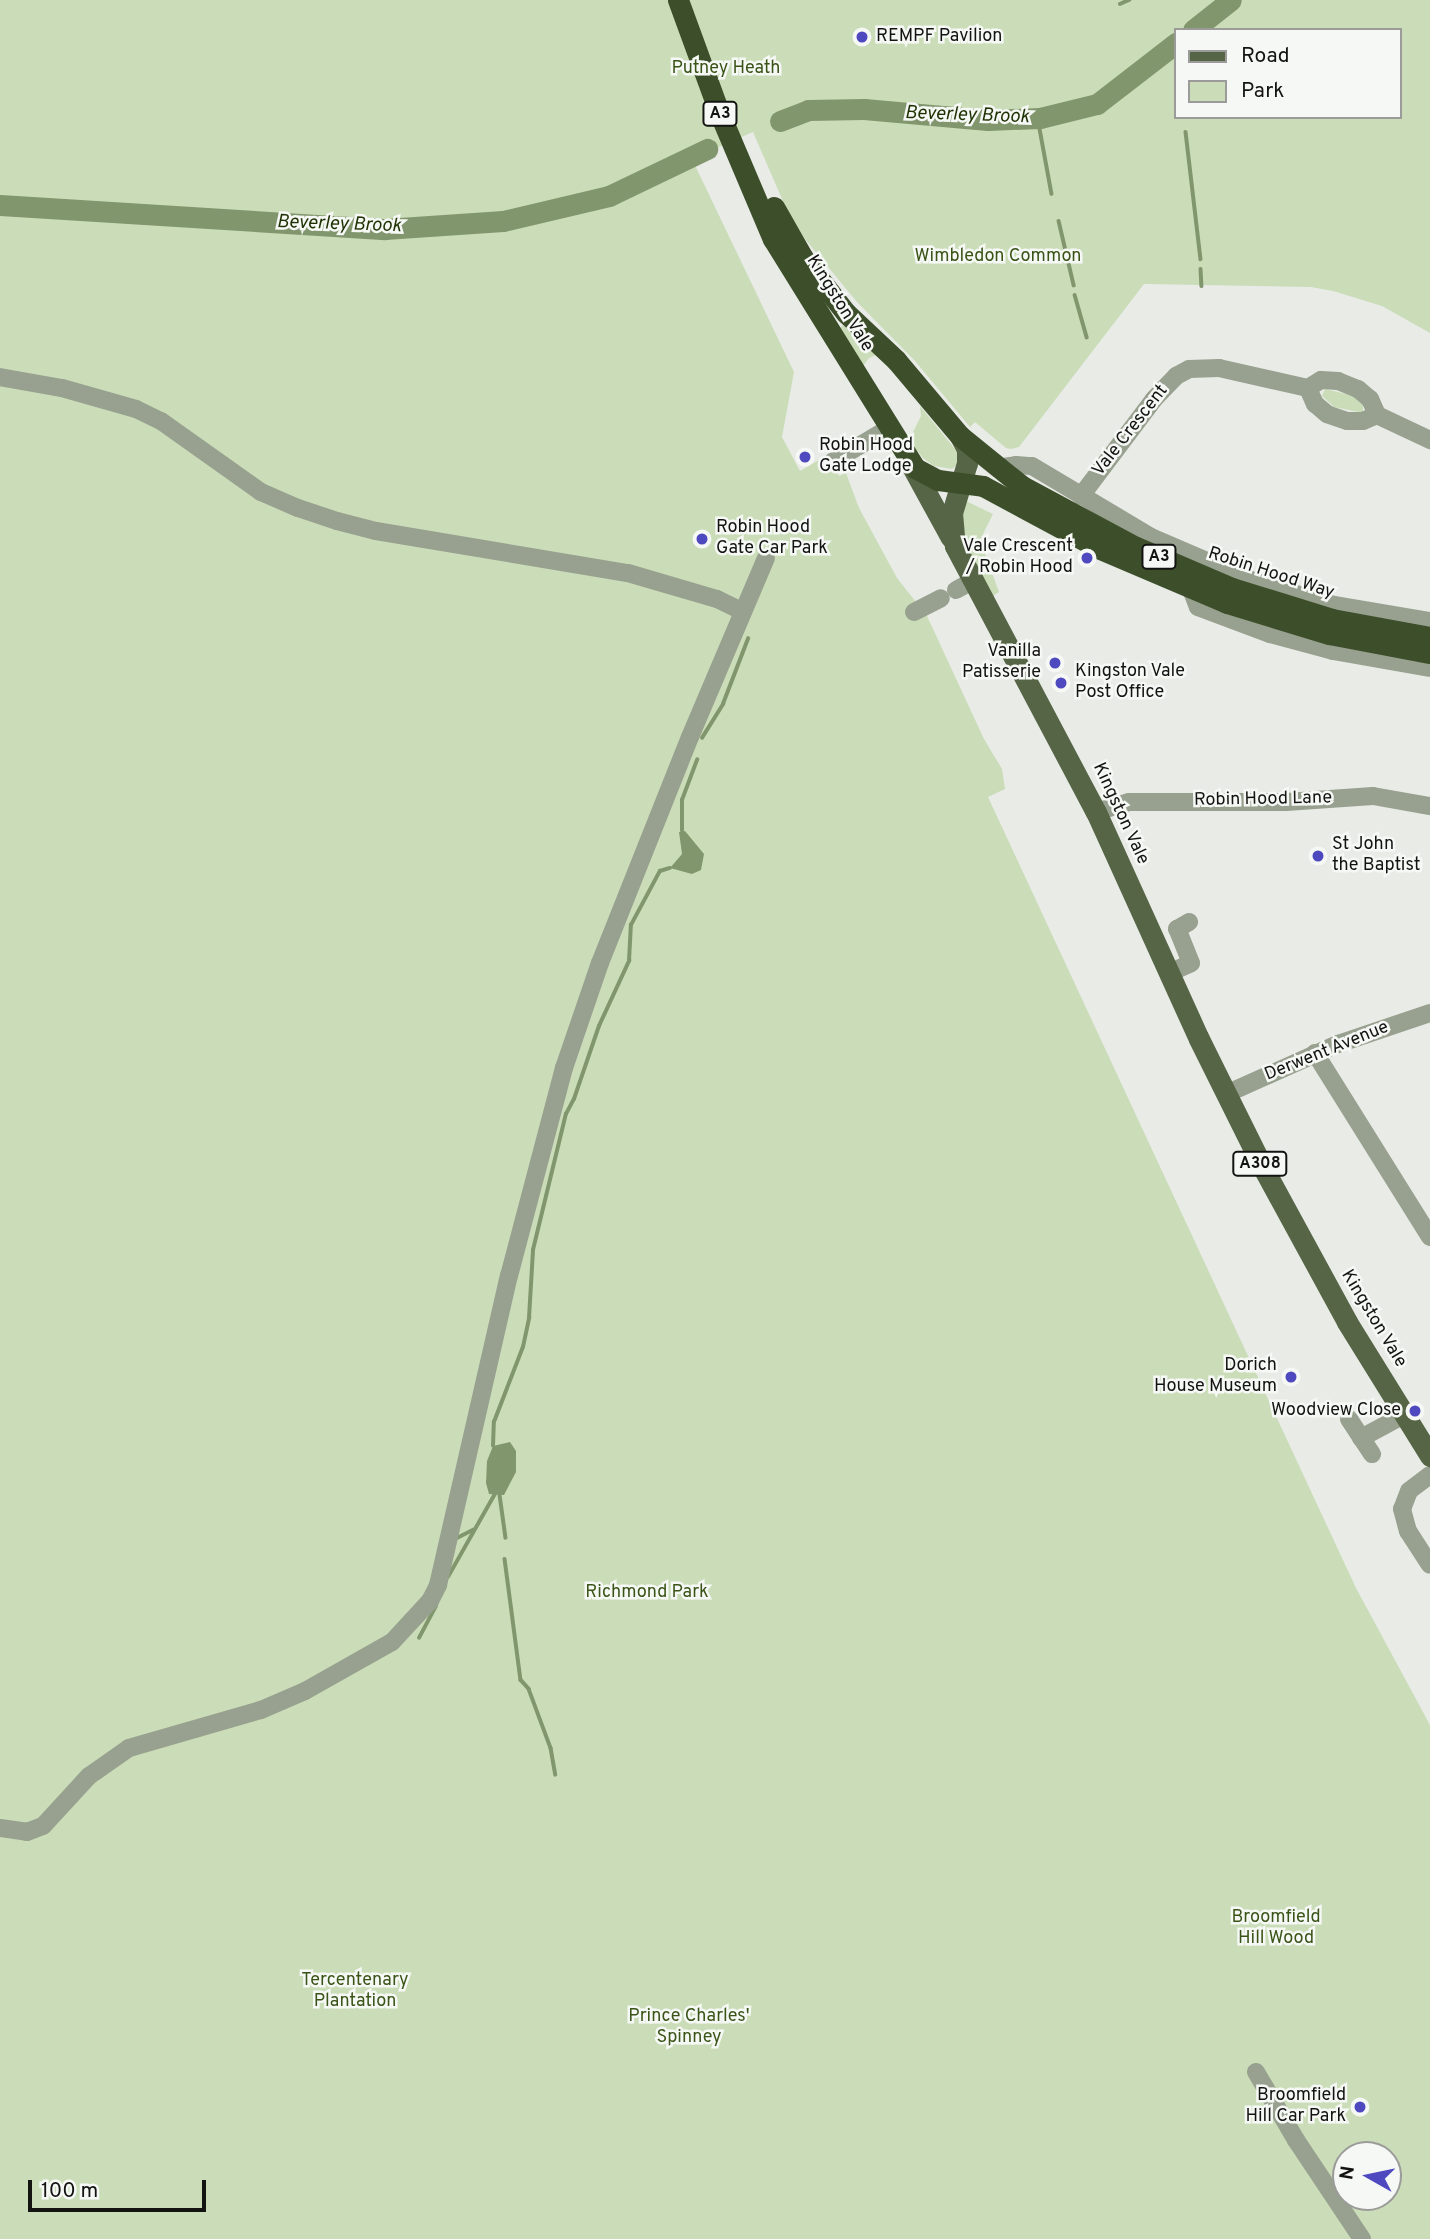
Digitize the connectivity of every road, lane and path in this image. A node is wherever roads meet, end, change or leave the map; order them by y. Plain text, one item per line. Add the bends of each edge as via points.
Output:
1 (678, 0) edge
2 (692, 0) edge
3 (773, 223) junction
4 (0, 377) edge
5 (1308, 388) junction
6 (1377, 415) junction
7 (889, 428) junction
8 (960, 436) junction
9 (1430, 440) edge
10 (832, 462) dead end
11 (910, 463) junction
12 (997, 468) junction
13 (962, 482) junction
14 (1080, 496) junction
15 (955, 546) junction
16 (766, 558) dead end
17 (957, 590) junction
18 (1194, 598) junction
19 (742, 611) junction
20 (915, 612) dead end
21 (1430, 621) edge
22 (1430, 637) edge
23 (1430, 653) edge
24 (1430, 668) edge
25 (1430, 806) edge
26 (1096, 812) junction
27 (1189, 922) dead end
28 (1169, 973) junction
29 (1430, 1013) edge
30 (1315, 1053) junction
31 (1227, 1094) junction
32 (1430, 1237) edge
33 (1404, 1415) junction
34 (1349, 1419) dead end
35 (1361, 1438) junction
36 (1372, 1454) dead end
37 (1430, 1456) edge
38 (1430, 1475) edge
39 (1430, 1565) edge
40 (0, 1828) edge
41 (1256, 2072) dead end
42 (1362, 2239) edge

1 - 3 highway, A3 via 719,112
2 - 3 highway, A3
3 - 7 highway, Kingston Vale / A3 via 792,273
3 - 8 highway, Kingston Vale / A3
4 - 19 street via 136,408 261,492 337,521 628,573
5 - 6 street via 1326,414 1347,421
5 - 6 street, Vale Crescent via 1321,380 1338,381 1370,399
5 - 14 street, Vale Crescent via 1219,368 1189,369 1154,399
6 - 9 street, Vale Crescent
7 - 10 street
7 - 11 highway, Kingston Vale / A3
8 - 12 highway, Robin Hood Way / A3
8 - 13 main road via 967,456
11 - 13 highway, Kingston Vale / A3 via 932,479
11 - 15 main road, A308
12 - 14 street, Robin Hood Way via 1028,465
12 - 22 highway, Robin Hood Way / A3 via 1106,532 1232,588 1332,619
13 - 15 main road, Kingston Vale via 952,513
13 - 18 highway, A3 via 991,490
14 - 21 street, Robin Hood Way via 1162,542 1258,583 1334,605
15 - 17 main road, Kingston Vale / A308
16 - 19 street
17 - 20 street
17 - 26 main road, Kingston Vale / A308
18 - 23 highway, A3 via 1377,645
18 - 24 street via 1269,634
19 - 40 street via 600,962 564,1068 509,1276 438,1585 430,1601 393,1642 305,1691 261,1710 129,1748 89,1776 43,1826 27,1832
25 - 26 street, Robin Hood Lane via 1373,796 1286,802 1129,802
26 - 28 main road, Kingston Vale / A308
27 - 28 street via 1177,929 1198,968
28 - 31 main road, Kingston Vale / A308
29 - 30 street, Derwent Avenue
30 - 31 street, Derwent Avenue
30 - 32 street
31 - 33 main road, Kingston Vale / A308 via 1346,1322
33 - 35 street
33 - 37 main road, Kingston Vale / A308
34 - 35 street
35 - 36 street
38 - 39 street via 1409,1491 1402,1509 1408,1531
41 - 42 street

